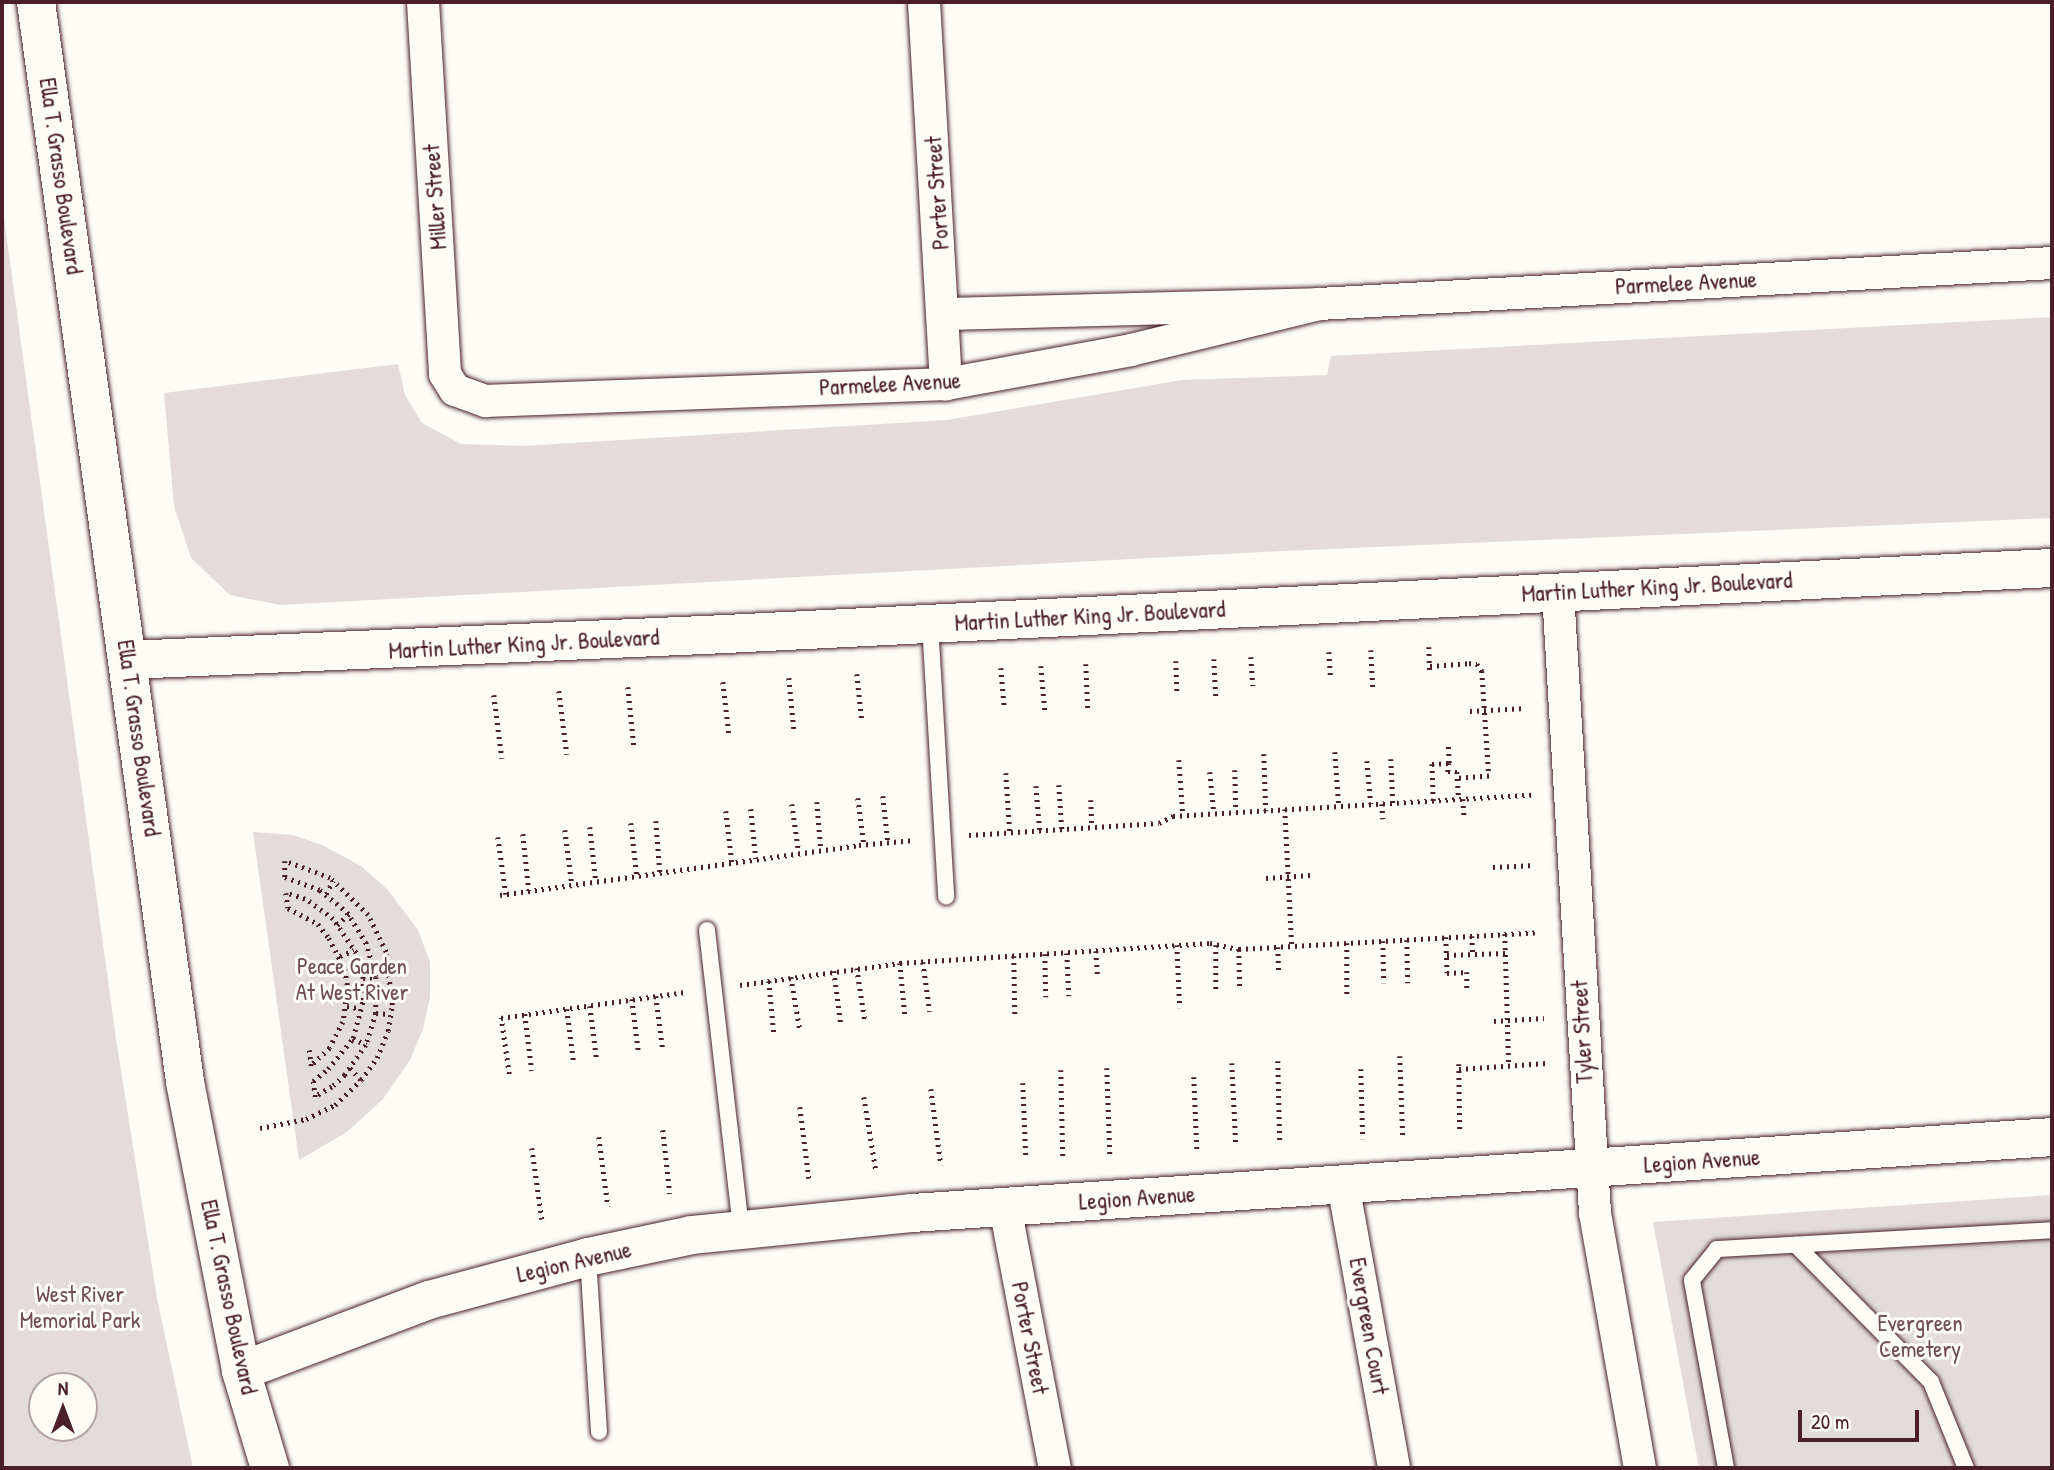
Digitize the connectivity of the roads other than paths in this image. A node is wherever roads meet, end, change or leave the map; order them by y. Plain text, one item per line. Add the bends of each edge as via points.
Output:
1 (36, 2) edge
2 (423, 2) edge
3 (924, 2) edge
4 (2052, 262) edge
5 (1319, 304) junction
6 (944, 314) junction
7 (946, 384) junction
8 (455, 390) joint
9 (2052, 568) edge
10 (1558, 592) junction
11 (930, 624) junction
12 (128, 660) junction
13 (946, 897) dead end
14 (707, 930) dead end
15 (2052, 1137) edge
16 (1591, 1168) junction
17 (1343, 1184) junction
18 (1005, 1207) junction
19 (741, 1229) junction
20 (2052, 1230) edge
21 (1796, 1245) junction
22 (589, 1257) junction
23 (241, 1371) junction
24 (598, 1432) dead end
25 (270, 1468) edge
26 (1055, 1468) edge
27 (1394, 1468) edge
28 (1640, 1468) edge
29 (1726, 1468) edge
30 (1966, 1468) edge

1 - 12 main road, Ella T. Grasso Boulevard
2 - 8 street, Miller Street via 445,374
3 - 6 street, Porter Street
4 - 5 street, Parmelee Avenue
5 - 6 street, Parmelee Avenue
5 - 7 street, Parmelee Avenue via 1131,350
6 - 7 street, Porter Street
7 - 8 street, Parmelee Avenue via 486,401
9 - 10 main road, Martin Luther King Jr. Boulevard
10 - 11 main road, Martin Luther King Jr. Boulevard
10 - 16 street, Tyler Street
11 - 12 main road, Martin Luther King Jr. Boulevard
11 - 13 lane
12 - 23 main road, Ella T. Grasso Boulevard via 185,1082
14 - 19 lane
15 - 16 main road, Legion Avenue
16 - 17 main road, Legion Avenue
16 - 28 street, Tyler Street
17 - 18 main road, Legion Avenue
17 - 27 street, Evergreen Court
18 - 19 main road, Legion Avenue
18 - 26 street, Porter Street
19 - 22 main road, Legion Avenue
20 - 21 lane
21 - 29 lane via 1717,1250 1692,1280
21 - 30 lane via 1931,1382
22 - 23 main road, Legion Avenue via 429,1300
22 - 24 lane
23 - 25 main road, Ella T. Grasso Boulevard

